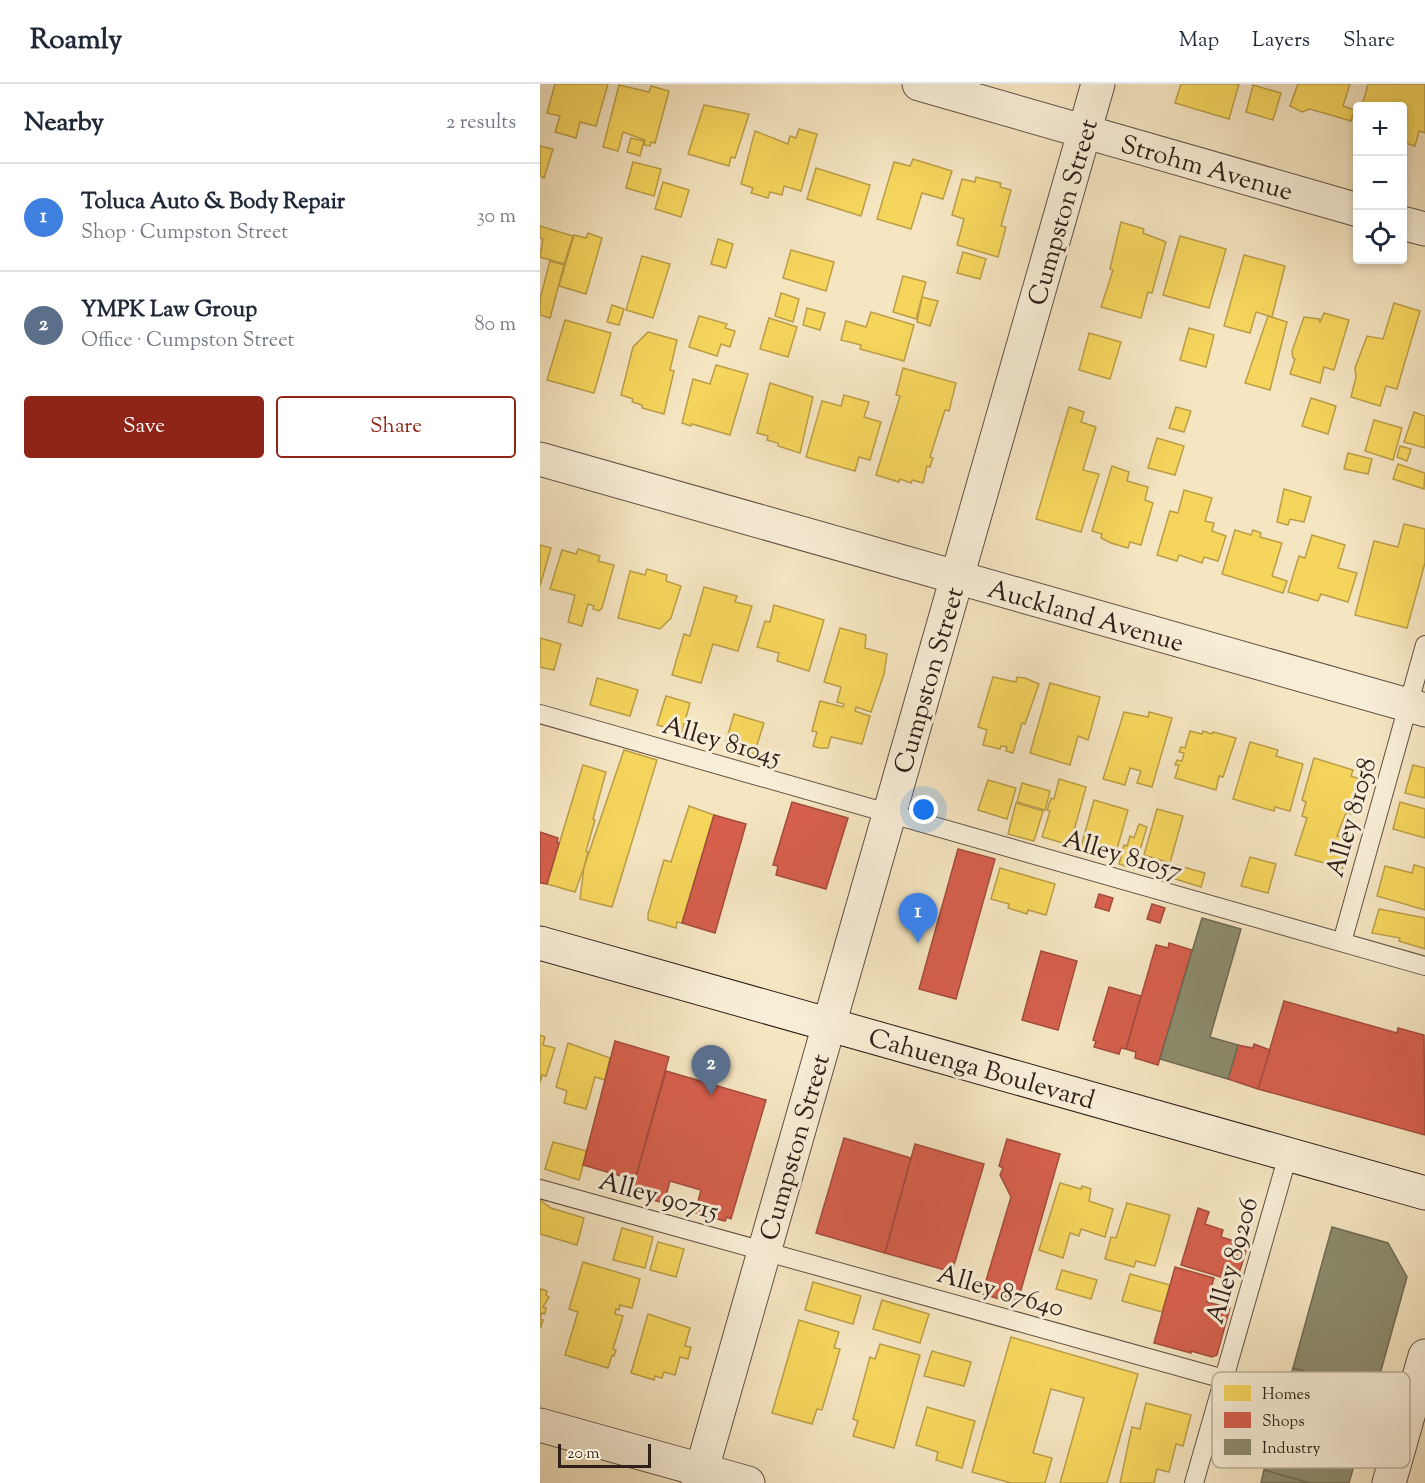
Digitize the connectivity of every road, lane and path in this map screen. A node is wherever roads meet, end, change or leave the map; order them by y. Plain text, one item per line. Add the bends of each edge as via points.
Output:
1 (919, 84) edge
2 (1098, 84) edge
3 (1085, 132) junction
4 (1353, 209) edge
5 (1407, 224) edge
6 (1425, 229) edge
7 (540, 459) edge
8 (956, 578) junction
9 (1425, 645) edge
10 (1416, 708) edge
11 (540, 714) edge
12 (889, 815) junction
13 (1342, 942) junction
14 (540, 943) edge
15 (1425, 966) edge
16 (829, 1025) junction
17 (1288, 1155) junction
18 (540, 1189) edge
19 (1425, 1193) edge
20 (764, 1251) junction
21 (1425, 1356) edge
22 (1226, 1372) edge
23 (1212, 1376) edge
24 (1410, 1409) edge
25 (1212, 1421) edge
26 (540, 1425) edge
27 (1393, 1468) edge
28 (700, 1477) edge
29 (748, 1483) edge
30 (1194, 1483) edge
31 (1389, 1483) edge

1 - 3 street, Strohm Avenue
2 - 3 street, Cumpston Street
3 - 4 street, Strohm Avenue
3 - 8 street, Cumpston Street
5 - 6 street
7 - 8 street, Auckland Avenue
8 - 10 street, Auckland Avenue
8 - 12 street, Cumpston Street
9 - 10 lane, Alley 81058
10 - 13 lane, Alley 81058
11 - 12 lane, Alley 81045
12 - 13 lane, Alley 81057
12 - 16 street, Cumpston Street
13 - 15 lane, Alley 81057
14 - 16 street, Cahuenga Boulevard
16 - 17 street, Cahuenga Boulevard
16 - 20 street, Cumpston Street
17 - 19 street, Cahuenga Boulevard
17 - 22 lane, Alley 89206
18 - 20 lane, Alley 90715
20 - 23 lane, Alley 87640
20 - 28 street, Cumpston Street
21 - 24 street
25 - 30 lane, Alley 89206
26 - 28 street
27 - 31 street
28 - 29 street

